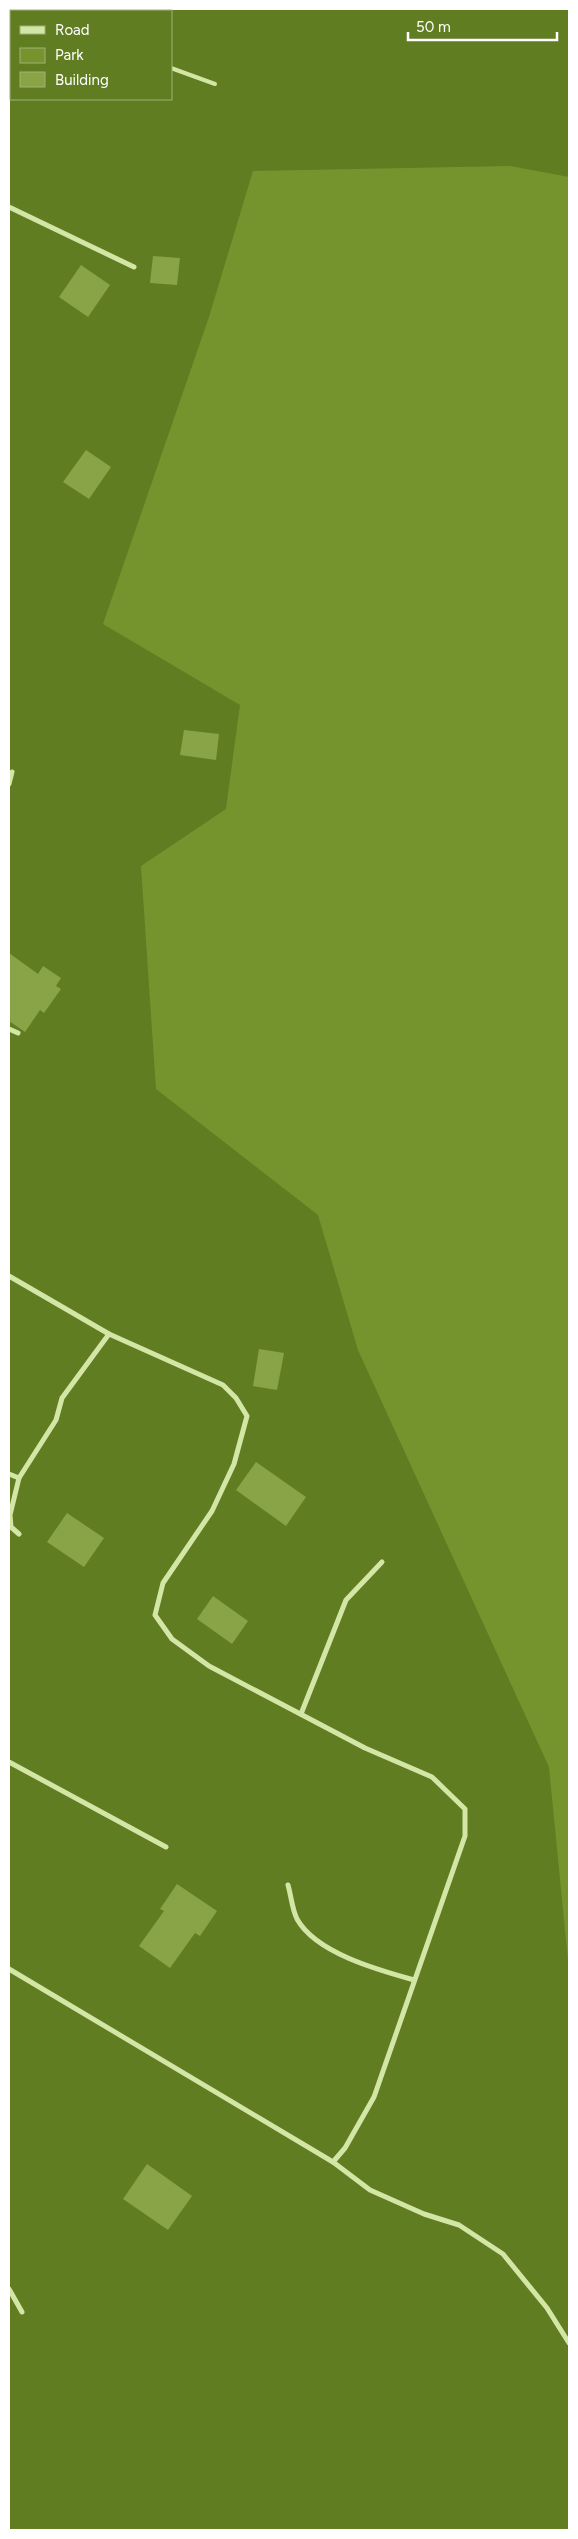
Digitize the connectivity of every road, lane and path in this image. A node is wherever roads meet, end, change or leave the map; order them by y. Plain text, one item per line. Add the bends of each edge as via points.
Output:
1 (172, 68) edge
2 (215, 84) dead end
3 (9, 207) edge
4 (134, 267) dead end
5 (12, 772) dead end
6 (9, 784) edge
7 (9, 1030) edge
8 (18, 1033) dead end
9 (9, 1276) edge
10 (109, 1334) junction
11 (9, 1474) edge
12 (19, 1478) junction
13 (19, 1534) dead end
14 (382, 1562) dead end
15 (301, 1714) junction
16 (9, 1762) edge
17 (166, 1847) dead end
18 (288, 1885) dead end
19 (9, 1969) edge
20 (414, 1980) junction
21 (333, 2162) junction
22 (9, 2289) edge
23 (22, 2312) dead end
24 (569, 2343) edge

1 - 2 lane
3 - 4 street
5 - 6 street
7 - 8 street
9 - 10 street
10 - 12 street via 62,1398 56,1420
10 - 15 street via 223,1385 247,1416 234,1464 212,1512 163,1583 155,1615 172,1639 209,1666
11 - 12 street
12 - 13 street via 10,1515 12,1527
14 - 15 street via 346,1600
15 - 20 street via 365,1748 432,1777 465,1809 465,1836
16 - 17 street
18 - 20 street via 297,1918 316,1940 370,1968
19 - 21 street
20 - 21 street via 374,2097 345,2148
21 - 24 street via 370,2190 424,2214 459,2225 503,2254 547,2308
22 - 23 street

